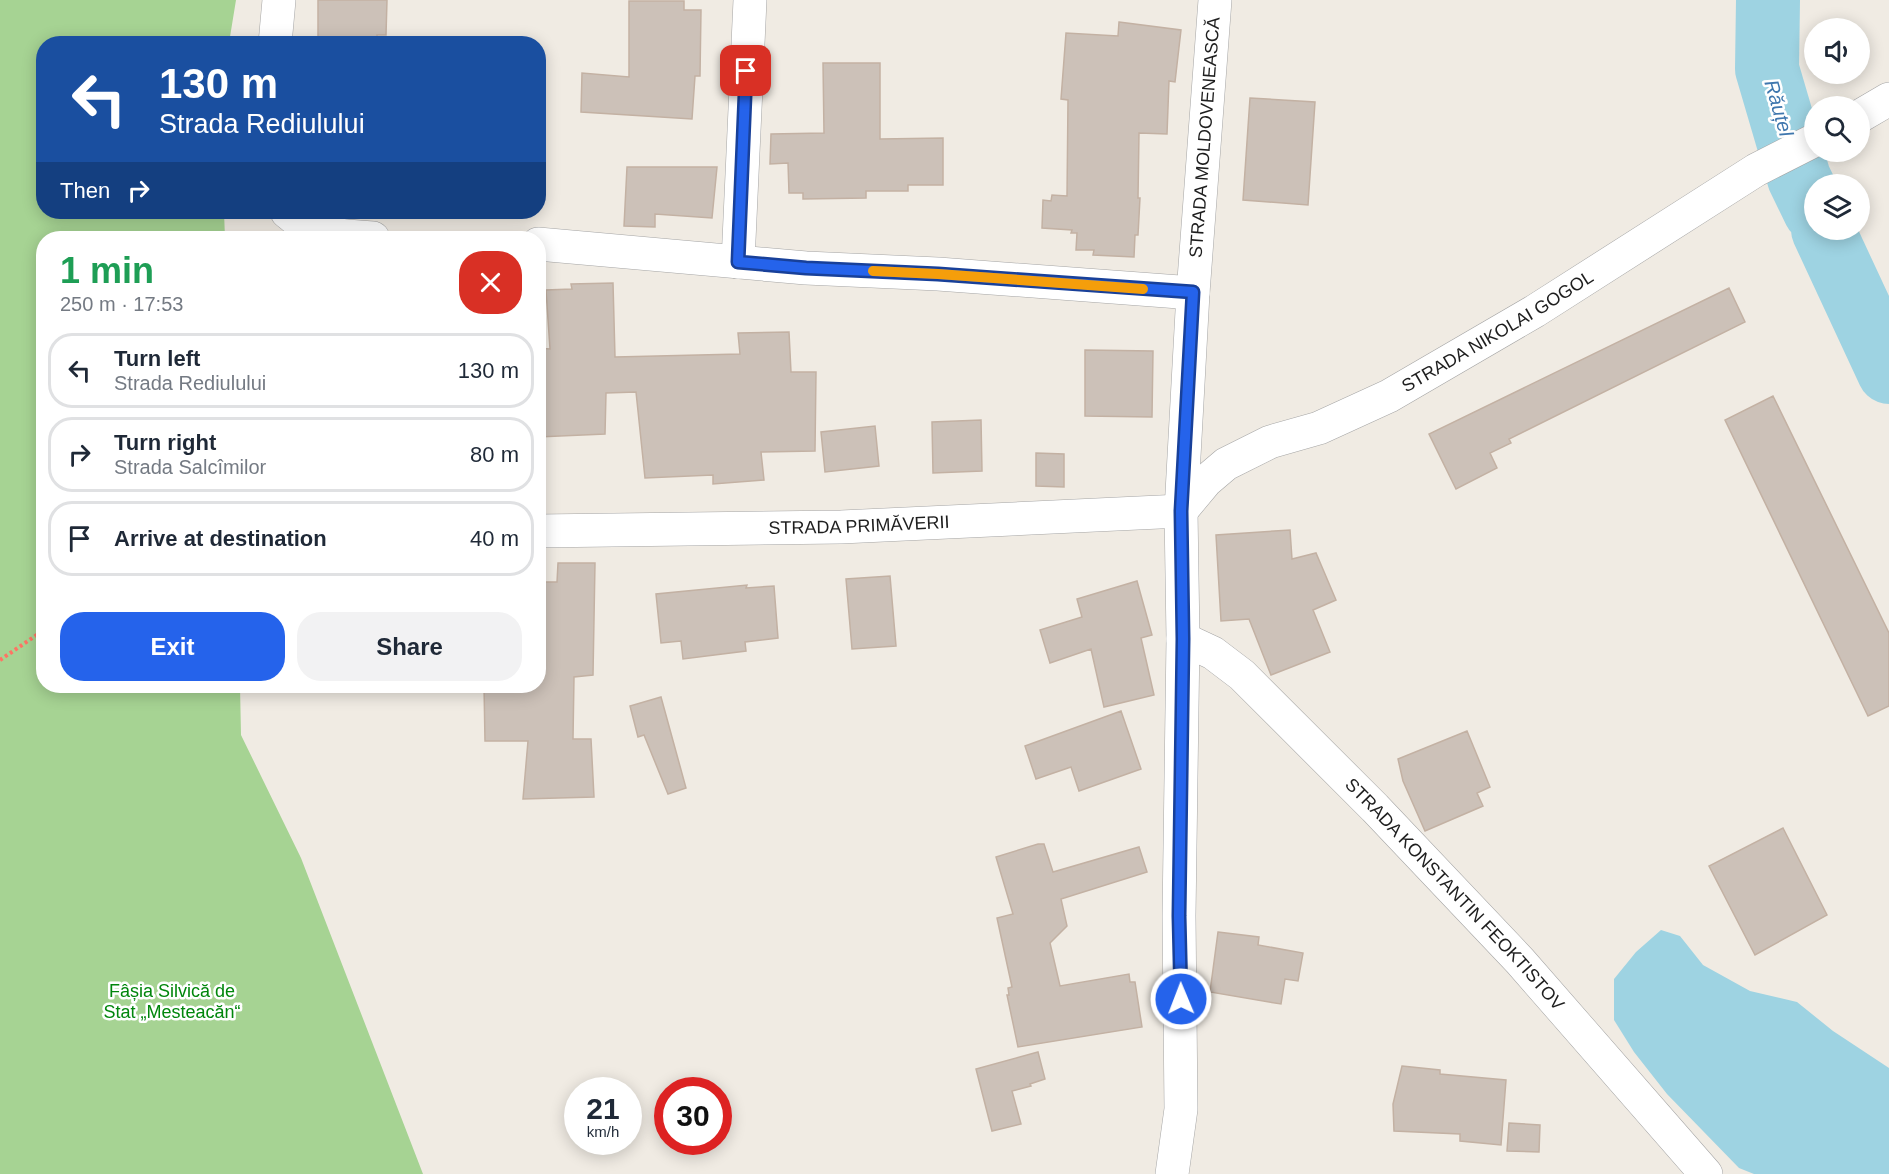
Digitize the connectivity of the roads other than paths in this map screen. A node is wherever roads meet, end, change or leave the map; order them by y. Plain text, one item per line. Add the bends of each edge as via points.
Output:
1 (279, 0) edge
2 (750, 0) edge
3 (1215, 0) edge
4 (276, 36) edge
5 (1889, 99) edge
6 (1870, 110) edge
7 (1804, 146) edge
8 (296, 219) edge
9 (326, 231) edge
10 (546, 245) edge
11 (738, 262) junction
12 (1193, 292) junction
13 (1181, 511) junction
14 (546, 531) edge
15 (1183, 639) junction
16 (1172, 1174) edge
17 (1706, 1174) edge

1 - 4 street
2 - 11 street
3 - 12 street, STRADA MOLDOVENEASCĂ
5 - 6 street
7 - 13 street, STRADA NIKOLAI GOGOL via 1756,170 1535,311 1389,396 1318,428 1270,442 1226,464
8 - 9 street via 312,229
10 - 11 street
11 - 12 street
12 - 13 street, STRADA MOLDOVENEASCĂ
13 - 14 street, STRADA PRIMĂVERII via 841,527
13 - 15 street, STRADA MOLDOVENEASCĂ
15 - 16 street, STRADA MOLDOVENEASCĂ via 1181,1109
15 - 17 street, STRADA KONSTANTIN FEOKTISTOV via 1213,653 1242,675 1375,808 1520,961

